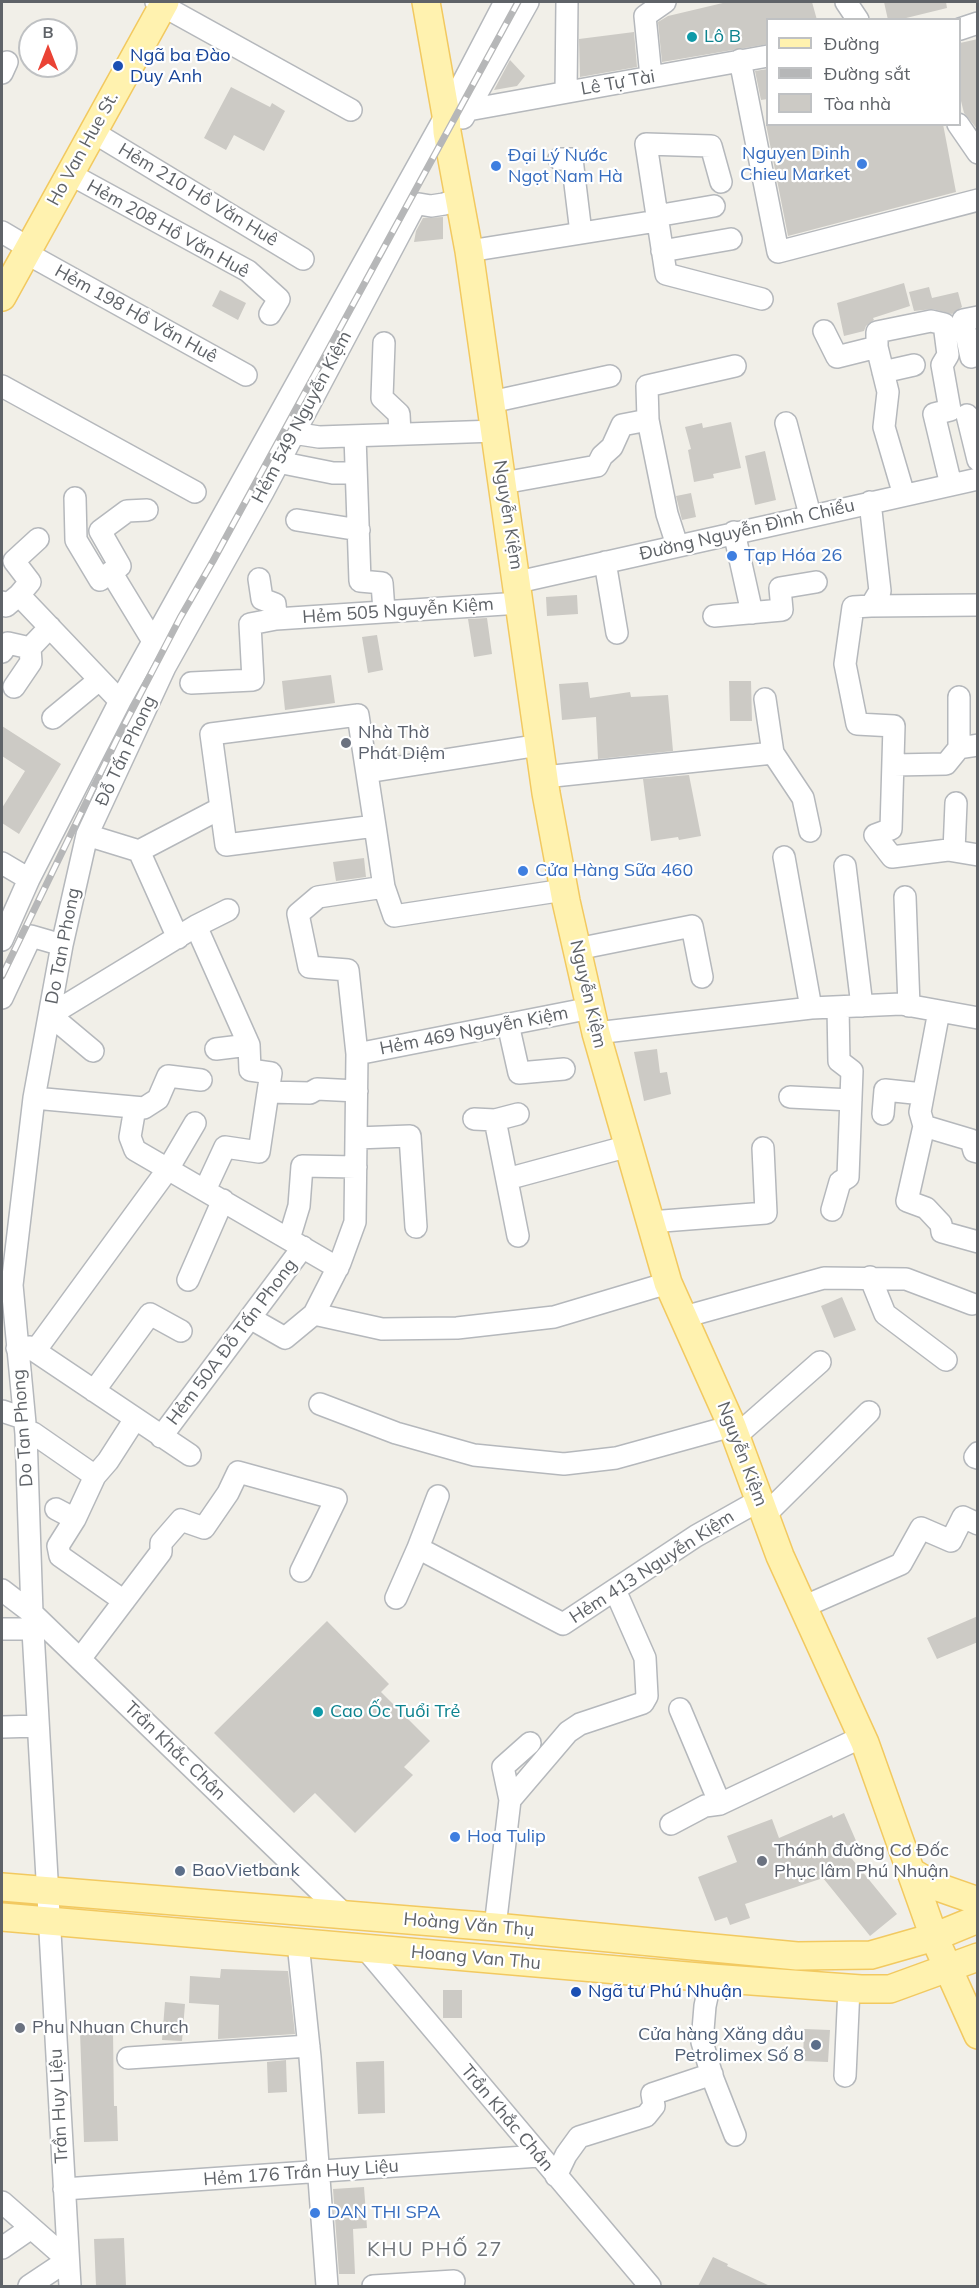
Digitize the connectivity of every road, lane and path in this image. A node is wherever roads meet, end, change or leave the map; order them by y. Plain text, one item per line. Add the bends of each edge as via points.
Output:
1 (426, 2) edge
2 (506, 2) edge
3 (528, 2) edge
4 (567, 2) edge
5 (665, 2) edge
6 (846, 2) edge
7 (161, 3) edge
8 (857, 18) edge
9 (978, 23) edge
10 (961, 29) edge
11 (766, 56) edge
12 (741, 60) junction
13 (651, 77) junction
14 (566, 92) junction
15 (351, 110) dead end
16 (457, 112) junction
17 (959, 126) edge
18 (93, 132) junction
19 (978, 153) edge
20 (559, 159) dead end
21 (70, 174) junction
22 (721, 182) dead end
23 (459, 199) junction
24 (978, 200) edge
25 (714, 206) dead end
26 (656, 218) junction
27 (2, 232) edge
28 (581, 233) junction
29 (731, 239) dead end
30 (27, 250) junction
31 (469, 251) junction
32 (662, 251) junction
33 (303, 259) dead end
34 (2, 297) edge
35 (762, 299) dead end
36 (270, 314) dead end
37 (961, 320) edge
38 (824, 331) dead end
39 (384, 343) dead end
40 (876, 347) junction
41 (978, 356) edge
42 (914, 365) dead end
43 (735, 366) dead end
44 (883, 372) junction
45 (246, 375) dead end
46 (610, 376) dead end
47 (2, 386) edge
48 (491, 402) junction
49 (965, 412) edge
50 (648, 420) junction
51 (786, 423) dead end
52 (496, 431) junction
53 (293, 433) junction
54 (400, 434) junction
55 (355, 436) junction
56 (978, 460) edge
57 (278, 462) junction
58 (356, 473) junction
59 (978, 479) edge
60 (503, 483) junction
61 (951, 485) junction
62 (195, 492) dead end
63 (904, 495) junction
64 (75, 498) dead end
65 (870, 502) junction
66 (147, 510) dead end
67 (810, 515) junction
68 (297, 520) dead end
69 (359, 530) junction
70 (734, 532) junction
71 (38, 539) dead end
72 (677, 545) junction
73 (605, 562) junction
74 (111, 572) junction
75 (259, 579) dead end
76 (816, 582) dead end
77 (519, 592) junction
78 (7, 604) edge
79 (978, 605) edge
80 (871, 606) junction
81 (384, 611) junction
82 (752, 613) junction
83 (714, 616) dead end
84 (276, 619) junction
85 (50, 627) junction
86 (617, 633) dead end
87 (153, 641) junction
88 (30, 648) junction
89 (2, 652) edge
90 (165, 667) joint
91 (99, 680) junction
92 (192, 683) dead end
93 (14, 687) dead end
94 (958, 697) dead end
95 (765, 699) dead end
96 (120, 701) junction
97 (54, 718) dead end
98 (540, 745) junction
99 (968, 747) edge
100 (773, 753) junction
101 (894, 765) junction
102 (367, 772) junction
103 (544, 777) junction
104 (956, 802) dead end
105 (221, 808) junction
106 (375, 826) junction
107 (810, 831) dead end
108 (87, 835) junction
109 (46, 846) junction
110 (139, 851) junction
111 (954, 851) junction
112 (978, 855) edge
113 (784, 857) dead end
114 (2, 863) edge
115 (81, 863) junction
116 (845, 867) dead end
117 (29, 879) junction
118 (384, 887) junction
119 (564, 890) junction
120 (905, 897) dead end
121 (228, 910) dead end
122 (196, 926) junction
123 (178, 938) junction
124 (2, 940) edge
125 (62, 945) junction
126 (577, 949) junction
127 (702, 977) dead end
128 (2, 998) edge
129 (862, 1006) junction
130 (909, 1006) junction
131 (838, 1007) junction
132 (811, 1008) junction
133 (939, 1011) junction
134 (50, 1015) junction
135 (978, 1018) edge
136 (593, 1020) junction
137 (507, 1024) junction
138 (249, 1045) junction
139 (216, 1049) dead end
140 (93, 1051) dead end
141 (357, 1054) junction
142 (564, 1069) dead end
143 (201, 1080) dead end
144 (357, 1091) junction
145 (268, 1092) junction
146 (923, 1094) junction
147 (790, 1097) dead end
148 (34, 1098) junction
149 (851, 1100) junction
150 (135, 1108) junction
151 (518, 1113) dead end
152 (884, 1114) dead end
153 (474, 1119) dead end
154 (495, 1120) junction
155 (195, 1123) dead end
156 (924, 1126) junction
157 (356, 1138) junction
158 (629, 1146) junction
159 (763, 1148) dead end
160 (978, 1152) edge
161 (356, 1167) junction
162 (168, 1169) junction
163 (507, 1179) junction
164 (214, 1195) junction
165 (832, 1210) dead end
166 (651, 1222) junction
167 (416, 1227) dead end
168 (518, 1236) dead end
169 (978, 1242) edge
170 (296, 1243) junction
171 (338, 1268) junction
172 (870, 1277) junction
173 (188, 1280) dead end
174 (7, 1283) edge
175 (668, 1283) junction
176 (972, 1304) dead end
177 (314, 1314) junction
178 (684, 1317) junction
179 (250, 1318) junction
180 (181, 1331) dead end
181 (18, 1356) edge
182 (946, 1360) dead end
183 (820, 1362) dead end
184 (11, 1390) edge
185 (94, 1391) junction
186 (320, 1404) dead end
187 (2, 1411) edge
188 (869, 1412) dead end
189 (135, 1419) junction
190 (24, 1426) junction
191 (734, 1431) junction
192 (161, 1437) junction
193 (978, 1453) edge
194 (190, 1455) dead end
195 (978, 1458) edge
196 (95, 1476) junction
197 (438, 1496) dead end
198 (763, 1508) junction
199 (978, 1524) edge
200 (417, 1548) junction
201 (301, 1571) dead end
202 (2, 1590) edge
203 (615, 1590) junction
204 (396, 1598) dead end
205 (124, 1601) junction
206 (803, 1606) junction
207 (32, 1621) junction
208 (2, 1629) edge
209 (80, 1659) junction
210 (680, 1709) dead end
211 (38, 1726) junction
212 (2, 1727) edge
213 (862, 1737) junction
214 (530, 1743) dead end
215 (510, 1800) junction
216 (720, 1804) junction
217 (671, 1824) dead end
218 (910, 1871) junction
219 (2, 1887) edge
220 (48, 1890) junction
221 (978, 1900) edge
222 (346, 1916) junction
223 (2, 1917) edge
224 (978, 1918) edge
225 (49, 1921) junction
226 (495, 1927) junction
227 (934, 1937) junction
228 (298, 1943) junction
229 (364, 1948) junction
230 (978, 1957) edge
231 (948, 1968) junction
232 (711, 1978) junction
233 (849, 1988) junction
234 (978, 2035) edge
235 (309, 2046) junction
236 (128, 2058) dead end
237 (712, 2074) junction
238 (845, 2076) dead end
239 (735, 2135) dead end
240 (539, 2156) junction
241 (319, 2172) junction
242 (556, 2176) junction
243 (64, 2189) junction
244 (2, 2202) edge
245 (31, 2228) junction
246 (2, 2248) edge
247 (68, 2260) junction
248 (454, 2281) dead end
249 (29, 2286) edge
250 (70, 2286) edge
251 (327, 2286) edge
252 (373, 2286) edge
253 (650, 2286) edge

1 - 16 main road, Nguyễn Kiệm
2 - 16 street
3 - 16 street
4 - 14 street
5 - 13 street via 645,16
6 - 8 street
7 - 15 street
7 - 18 main road, Ho Van Hue St.
9 - 10 street
11 - 12 street, Lê Tự Tài
12 - 13 street, Lê Tự Tài
12 - 24 street via 778,252
13 - 14 street, Lê Tự Tài
14 - 16 street, Lê Tự Tài
16 - 23 main road, Nguyễn Kiệm via 449,142
16 - 87 street
17 - 19 street
18 - 21 main road, Ho Van Hue St.
18 - 33 street, Hẻm 210 Hồ Văn Huê
20 - 28 street via 572,159
21 - 30 main road, Ho Van Hue St.
21 - 36 street, Hẻm 208 Hồ Văn Huê via 248,271 279,299
22 - 26 street via 711,147 646,144
23 - 31 main road, Nguyễn Kiệm
23 - 53 street, Hẻm 549 Nguyễn Kiệm via 414,207
25 - 26 street
26 - 28 street
26 - 32 street
27 - 30 street, Hẻm 198 Hồ Văn Huê
28 - 31 street
29 - 32 street
30 - 34 main road, Ho Van Hue St.
30 - 45 street, Hẻm 198 Hồ Văn Huê
31 - 48 main road, Nguyễn Kiệm
32 - 35 street via 666,274
37 - 40 street via 931,321 877,332
37 - 41 street via 971,357
37 - 49 street via 942,365
38 - 40 street via 837,357
39 - 54 street via 382,398 399,414
40 - 44 street
42 - 44 street
43 - 50 street via 646,386
44 - 63 street via 888,392 884,427
46 - 48 street
47 - 62 street
48 - 52 main road, Nguyễn Kiệm
49 - 56 street
49 - 61 street via 934,414
50 - 60 street via 622,425 597,466
50 - 72 street
51 - 67 street
52 - 54 street
52 - 60 main road, Nguyễn Kiệm
53 - 55 street
53 - 57 street, Hẻm 549 Nguyễn Kiệm
54 - 55 street
55 - 58 street
57 - 58 street via 333,473
57 - 90 street, Hẻm 549 Nguyễn Kiệm
58 - 69 street
59 - 61 street, Đường Nguyễn Đình Chiểu
60 - 77 main road, Nguyễn Kiệm
61 - 63 street, Đường Nguyễn Đình Chiểu
63 - 65 street, Đường Nguyễn Đình Chiểu
64 - 74 street via 76,540 100,580
65 - 67 street, Đường Nguyễn Đình Chiểu
65 - 80 street via 880,591
66 - 74 street via 127,511 100,531 120,566
67 - 70 street, Đường Nguyễn Đình Chiểu
68 - 69 street
69 - 81 street via 360,581 382,583
70 - 72 street, Đường Nguyễn Đình Chiểu
70 - 82 street
71 - 78 street via 14,561 30,582
72 - 73 street, Đường Nguyễn Đình Chiểu
73 - 77 street, Đường Nguyễn Đình Chiểu
73 - 86 street
74 - 87 street
75 - 84 street, Hẻm 505 Nguyễn Kiệm via 262,599 275,604
76 - 82 street via 780,588 782,610
77 - 81 street, Hẻm 505 Nguyễn Kiệm
77 - 98 main road, Nguyễn Kiệm
78 - 85 street
79 - 80 street
80 - 101 street via 853,607 845,664 857,724 894,726
81 - 84 street, Hẻm 505 Nguyễn Kiệm
82 - 83 street
84 - 92 street, Hẻm 505 Nguyễn Kiệm via 250,624 253,680
85 - 88 street
85 - 91 street
87 - 96 street
88 - 89 street via 8,643
88 - 93 street via 31,662
90 - 108 street, Đỗ Tấn Phong
91 - 96 street
91 - 97 street
94 - 99 street
95 - 100 street
96 - 109 street
98 - 102 street
98 - 103 main road, Nguyễn Kiệm
99 - 101 street via 946,764
100 - 103 street
100 - 107 street via 803,798
101 - 111 street via 891,829 874,835 892,857
102 - 105 street via 358,715 211,734
102 - 106 street
103 - 119 main road, Nguyễn Kiệm
104 - 111 street
105 - 106 street via 226,845
105 - 110 street
106 - 118 street
108 - 110 street
108 - 115 street, Do Tan Phong
109 - 115 street, Do Tan Phong
109 - 117 street
110 - 123 street
111 - 112 street
113 - 132 street
114 - 117 street
115 - 125 street, Do Tan Phong
116 - 129 street
117 - 124 street
118 - 119 street via 394,916
118 - 141 street, Hẻm 469 Nguyễn Kiệm via 318,897 298,914 309,967 348,970
119 - 126 main road, Nguyễn Kiệm
120 - 130 street
121 - 122 street
122 - 123 street
122 - 138 street
123 - 134 street
125 - 128 street via 31,936
125 - 134 street, Do Tan Phong
126 - 127 street via 692,926
126 - 136 main road, Nguyễn Kiệm
129 - 130 street, Hẻm 469 Nguyễn Kiệm
129 - 131 street, Hẻm 469 Nguyễn Kiệm
130 - 133 street, Hẻm 469 Nguyễn Kiệm
131 - 132 street, Hẻm 469 Nguyễn Kiệm
131 - 149 street via 839,1061 852,1071
132 - 136 street, Hẻm 469 Nguyễn Kiệm
133 - 135 street, Hẻm 469 Nguyễn Kiệm
133 - 146 street
134 - 140 street
134 - 148 street, Do Tan Phong
136 - 137 street, Hẻm 469 Nguyễn Kiệm
136 - 158 main road, Nguyễn Kiệm
137 - 141 street, Hẻm 469 Nguyễn Kiệm
137 - 142 street via 519,1073
138 - 139 street
138 - 145 street via 250,1070 271,1073
141 - 144 street, Hẻm 469 Nguyễn Kiệm
143 - 150 street via 168,1076 158,1100
144 - 145 street
144 - 157 street, Hẻm 469 Nguyễn Kiệm
145 - 164 street via 259,1152 225,1147
146 - 152 street via 885,1090
146 - 156 street via 920,1112
147 - 149 street
148 - 150 street
148 - 174 street, Do Tan Phong
149 - 165 street via 848,1178 840,1182
150 - 162 street via 130,1137 135,1150
151 - 154 street
153 - 154 street
154 - 163 street
155 - 162 street
156 - 160 street via 972,1140 974,1151
156 - 169 street via 907,1201 926,1208 941,1224 942,1232
157 - 161 street, Hẻm 469 Nguyễn Kiệm
157 - 167 street via 410,1136
158 - 163 street
158 - 166 main road, Nguyễn Kiệm
159 - 166 street via 766,1213
161 - 170 street via 302,1166
161 - 171 street, Hẻm 469 Nguyễn Kiệm via 355,1222
162 - 164 street
162 - 181 street
163 - 168 street
164 - 170 street
164 - 173 street
166 - 175 main road, Nguyễn Kiệm
170 - 171 street
170 - 179 street, Hẻm 50A Đỗ Tấn Phong
171 - 177 street, Hẻm 469 Nguyễn Kiệm
172 - 176 street via 906,1278
172 - 178 street via 824,1278
172 - 182 street via 885,1314
174 - 181 street, Do Tan Phong
175 - 177 street via 554,1317 457,1328 382,1329
175 - 178 main road, Nguyễn Kiệm
177 - 179 street via 285,1338
178 - 191 main road, Nguyễn Kiệm
179 - 192 street, Hẻm 50A Đỗ Tấn Phong
180 - 185 street via 150,1314
181 - 184 street, Do Tan Phong
181 - 185 street, Hẻm 50A Đỗ Tấn Phong
183 - 191 street
184 - 190 street, Do Tan Phong
185 - 189 street, Hẻm 50A Đỗ Tấn Phong
186 - 191 street via 396,1434 474,1455 564,1464 616,1458
187 - 190 street
188 - 198 street, Hẻm 413 Nguyễn Kiệm
189 - 192 street, Hẻm 50A Đỗ Tấn Phong
189 - 196 street
190 - 196 street
190 - 207 street, Do Tan Phong
191 - 198 main road, Nguyễn Kiệm
192 - 194 street, Hẻm 50A Đỗ Tấn Phong
193 - 195 street
196 - 205 street via 66,1514 58,1546 60,1556
197 - 200 street
198 - 203 street, Hẻm 413 Nguyễn Kiệm via 696,1536
198 - 206 main road, Nguyễn Kiệm
199 - 206 street via 963,1517 951,1541 921,1528 901,1564
200 - 203 street, Hẻm 413 Nguyễn Kiệm via 563,1624
200 - 204 street
201 - 205 street via 336,1499 238,1472 204,1528 181,1520 161,1543 161,1552
202 - 207 street, Trần Khắc Chân
203 - 215 street via 645,1658 643,1703 580,1724 568,1732
205 - 209 street
206 - 213 main road, Nguyễn Kiệm
207 - 208 street
207 - 209 street, Trần Khắc Chân
207 - 211 street, Do Tan Phong
209 - 222 street, Trần Khắc Chân
210 - 216 street
211 - 212 street
211 - 220 street, Do Tan Phong
213 - 216 street
213 - 218 main road, Nguyễn Kiệm
214 - 215 street via 503,1767
215 - 226 street
216 - 217 street via 705,1806
218 - 221 main road via 935,1886
218 - 227 main road, Nguyễn Kiệm
219 - 220 main road, Hoàng Văn Thụ
220 - 222 main road, Hoàng Văn Thụ
220 - 225 street, Trần Huy Liệu
222 - 226 main road, Hoàng Văn Thụ
223 - 225 main road, Hoang Van Thu
224 - 227 main road, Hoàng Văn Thụ
225 - 228 main road, Hoang Van Thu
225 - 243 street, Trần Huy Liệu
226 - 227 main road, Hoàng Văn Thụ via 797,1956 871,1955
227 - 231 main road, Nguyễn Kiệm
228 - 229 main road, Hoang Van Thu
228 - 235 street
229 - 232 main road, Hoang Van Thu
229 - 240 street, Trần Khắc Chân
230 - 231 main road, Hoang Van Thu
231 - 233 main road, Hoang Van Thu via 890,1989
231 - 234 main road, Nguyễn Kiệm
232 - 233 main road, Hoang Van Thu
232 - 237 street via 702,2042
233 - 238 street
235 - 236 street
235 - 241 street
237 - 239 street
237 - 242 street via 652,2094 654,2106 646,2116 579,2137
240 - 241 street, Hẻm 176 Trần Huy Liệu
240 - 242 street, Trần Khắc Chân
241 - 243 street, Hẻm 176 Trần Huy Liệu
241 - 251 street
242 - 253 street, Trần Khắc Chân
243 - 247 street, Trần Huy Liệu
244 - 245 street
245 - 246 street
245 - 247 street
247 - 249 street
247 - 250 street, Trần Huy Liệu
248 - 252 street

